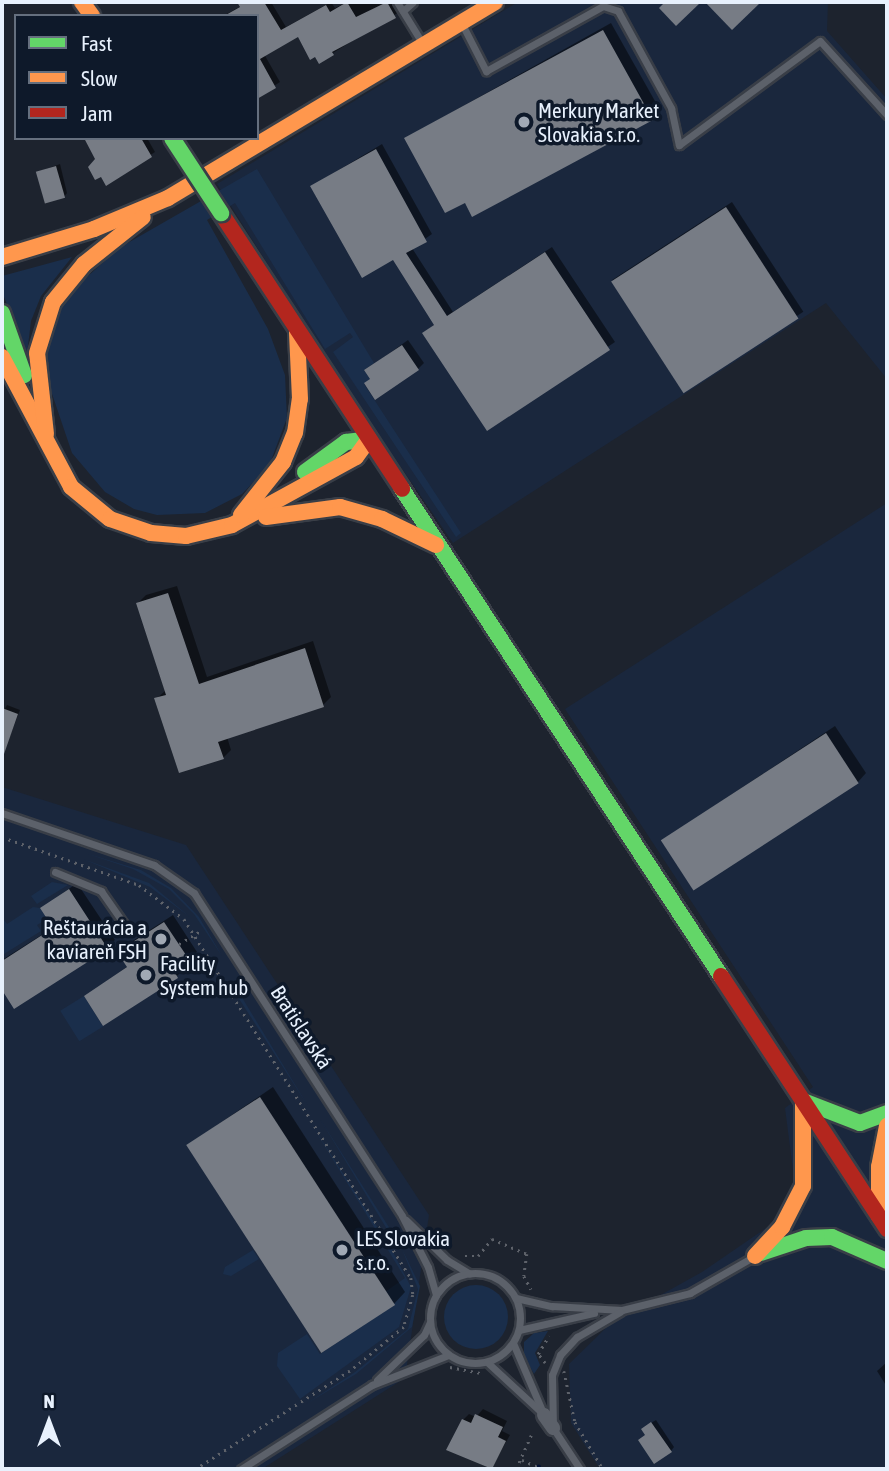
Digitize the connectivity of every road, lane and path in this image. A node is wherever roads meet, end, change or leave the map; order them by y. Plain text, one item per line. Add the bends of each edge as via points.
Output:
1 (397, 2) edge
2 (413, 2) edge
3 (495, 2) edge
4 (403, 11) junction
5 (461, 22) junction
6 (423, 45) junction
7 (887, 116) edge
8 (173, 140) edge
9 (167, 198) junction
10 (2, 257) edge
11 (2, 313) edge
12 (297, 332) junction
13 (2, 357) edge
14 (2, 389) edge
15 (369, 439) junction
16 (48, 452) junction
17 (232, 525) junction
18 (436, 545) junction
19 (2, 813) edge
20 (2, 838) edge
21 (55, 872) dead end
22 (202, 930) dead end
23 (129, 932) dead end
24 (194, 935) junction
25 (179, 944) dead end
26 (803, 1101) junction
27 (887, 1113) edge
28 (887, 1126) edge
29 (402, 1216) junction
30 (883, 1223) edge
31 (458, 1253) dead end
32 (755, 1256) junction
33 (887, 1261) edge
34 (470, 1273) junction
35 (537, 1292) dead end
36 (436, 1295) junction
37 (516, 1298) junction
38 (622, 1310) junction
39 (598, 1311) junction
40 (430, 1322) junction
41 (519, 1330) junction
42 (551, 1332) dead end
43 (513, 1343) junction
44 (448, 1355) junction
45 (487, 1362) junction
46 (544, 1363) dead end
47 (442, 1366) dead end
48 (486, 1374) dead end
49 (569, 1376) dead end
50 (559, 1377) dead end
51 (372, 1385) junction
52 (559, 1385) dead end
53 (544, 1415) junction
54 (553, 1428) junction
55 (531, 1436) dead end
56 (521, 1460) junction
57 (538, 1467) dead end
58 (196, 1469) edge
59 (241, 1469) edge
60 (516, 1469) edge
61 (580, 1469) edge
62 (603, 1469) edge

1 - 4 lane
2 - 4 lane
3 - 5 main road
4 - 6 lane
5 - 6 main road
5 - 7 lane via 486,71 603,6 618,11 671,108 679,145 820,41
6 - 9 main road
8 - 12 main road, bridge
9 - 10 main road via 94,229
9 - 16 main road via 84,264 53,302 37,354
11 - 16 main road
12 - 15 main road
12 - 17 main road via 300,399 295,433 275,474
13 - 16 main road
14 - 16 main road
15 - 17 main road via 346,442
15 - 18 main road
16 - 17 main road via 83,500 123,525 186,536
17 - 18 main road via 293,510 340,507
18 - 26 main road
19 - 29 lane, Bratislavská via 154,865 194,893
20 - 24 path via 139,885 168,904
21 - 23 lane via 101,891
22 - 24 path
24 - 25 path
24 - 58 path via 395,1249 414,1291 404,1327 365,1359
26 - 27 main road via 860,1123
26 - 30 main road
26 - 32 main road via 803,1186 782,1227
28 - 30 main road via 879,1167
29 - 34 lane via 447,1260
29 - 36 lane via 428,1267
31 - 35 path via 478,1256 495,1239 527,1254 524,1276
32 - 33 main road via 806,1238 832,1237
32 - 38 lane via 690,1293
34 - 36 lane via 456,1276
34 - 37 lane via 501,1280
36 - 40 lane
37 - 39 lane
37 - 41 lane
38 - 39 lane
38 - 54 lane via 577,1337 560,1355 550,1388
39 - 41 lane
40 - 44 lane
40 - 51 lane via 424,1335
41 - 43 lane
42 - 46 path via 538,1354
43 - 45 lane
43 - 53 lane
44 - 45 lane via 467,1363
44 - 51 lane
45 - 53 lane
47 - 48 path
49 - 62 path via 575,1422
50 - 52 path
51 - 59 lane
53 - 54 street
54 - 61 lane
55 - 56 path
56 - 57 path
56 - 60 path

